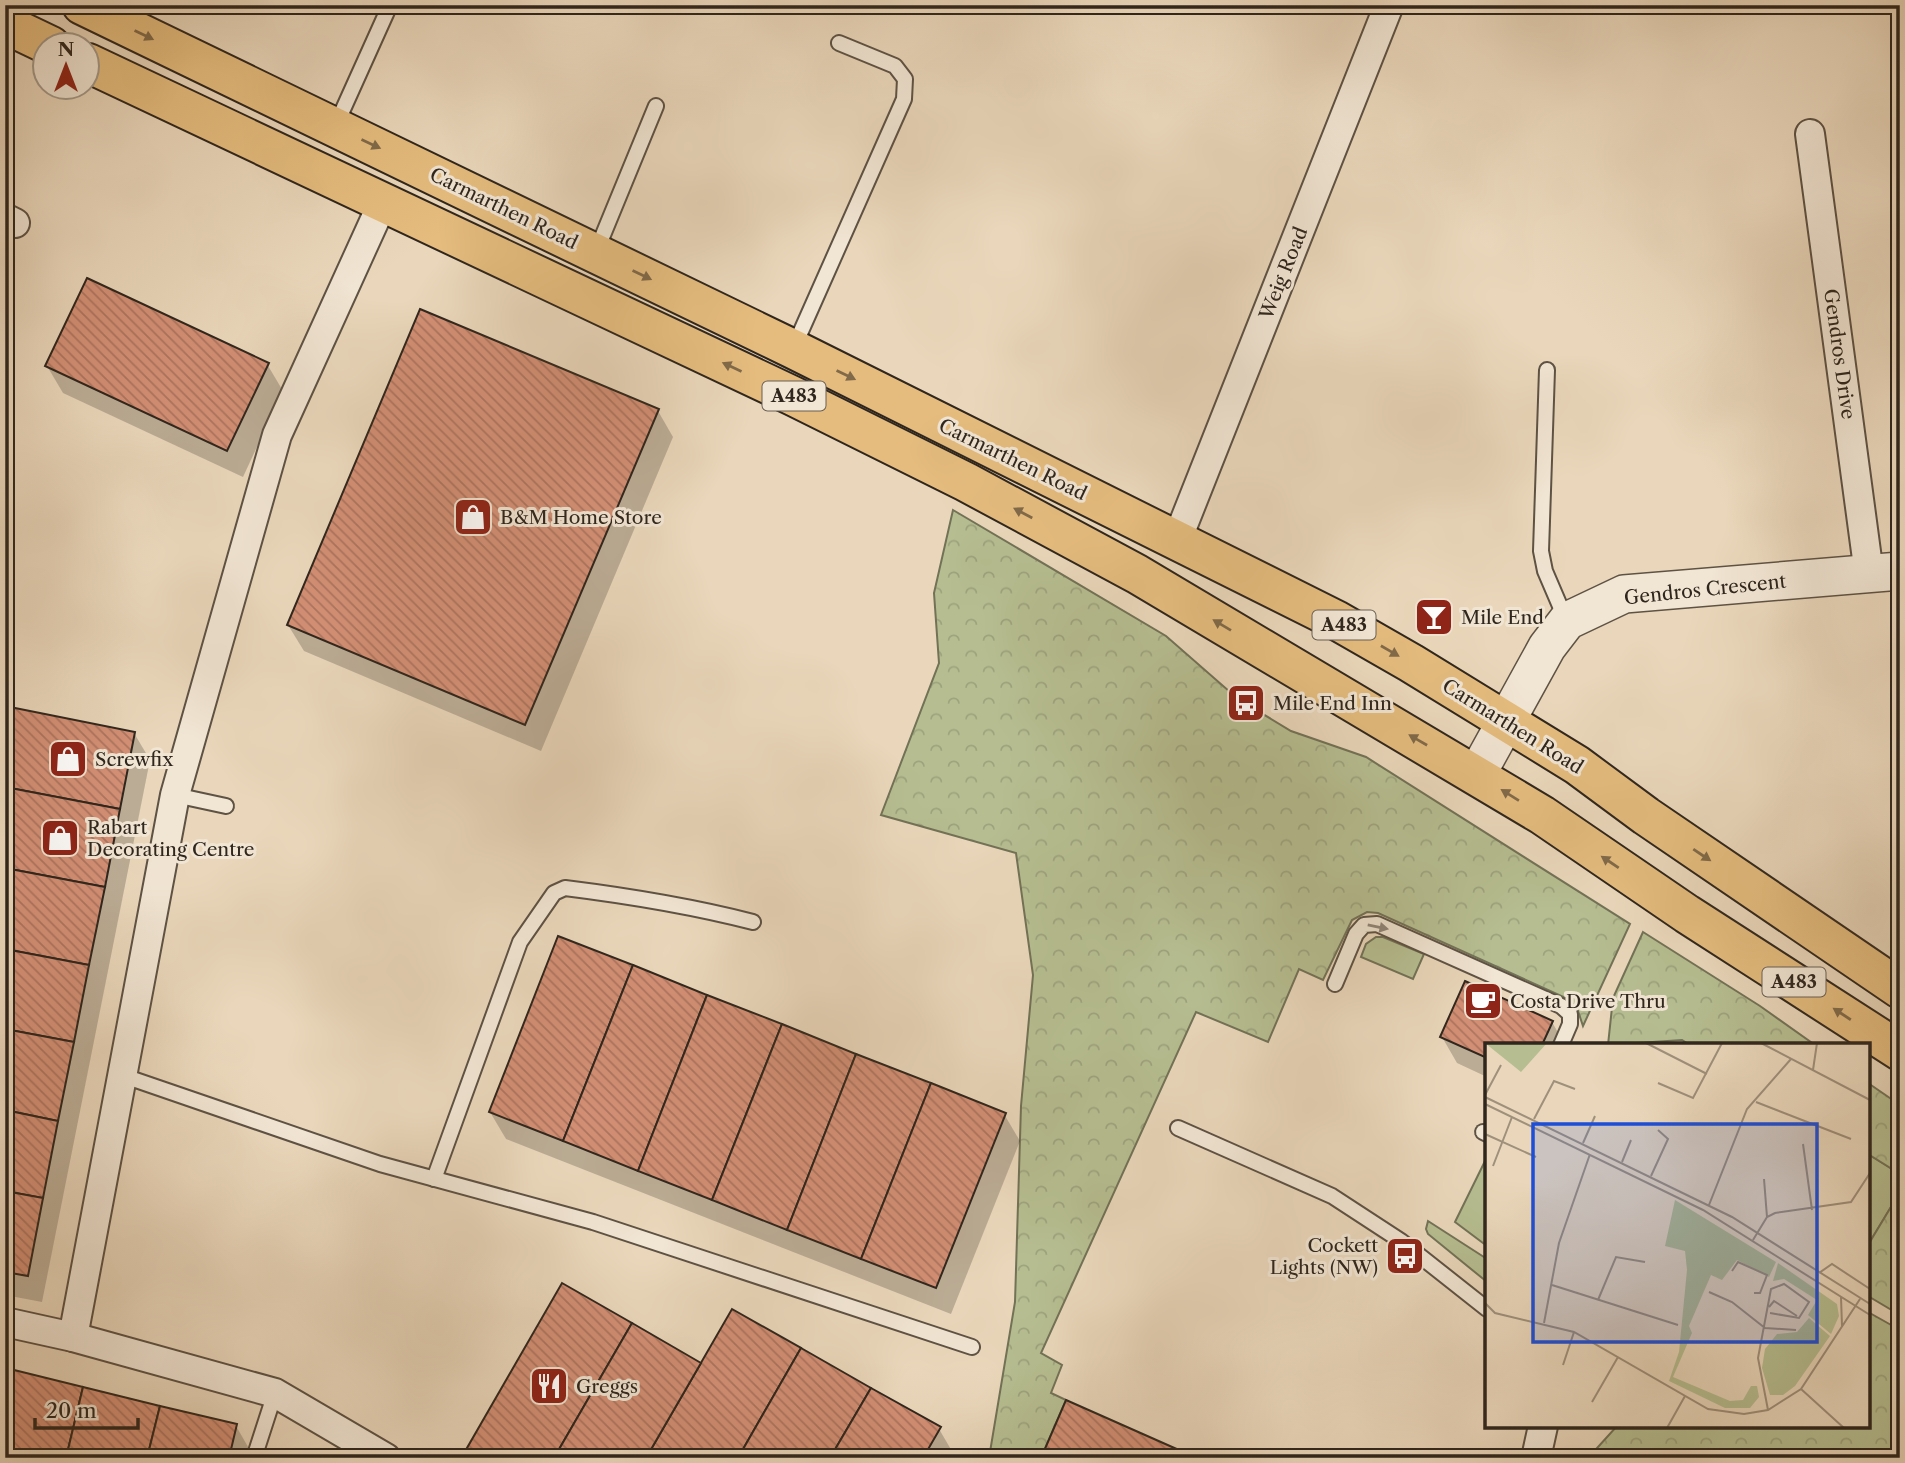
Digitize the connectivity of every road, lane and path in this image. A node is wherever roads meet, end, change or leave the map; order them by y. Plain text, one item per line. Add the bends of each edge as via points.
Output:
1 (82, 5) edge
2 (390, 5) edge
3 (1389, 5) edge
4 (5, 24) edge
5 (32, 37) edge
6 (839, 43) dead end
7 (102, 70) edge
8 (656, 106) dead end
9 (335, 128) junction
10 (1810, 134) dead end
11 (383, 202) junction
12 (596, 253) junction
13 (793, 349) junction
14 (1547, 370) dead end
15 (1177, 540) junction
16 (1884, 572) edge
17 (1567, 621) junction
18 (1505, 721) junction
19 (1477, 774) junction
20 (175, 795) junction
21 (226, 806) dead end
22 (753, 922) dead end
23 (1337, 978) dead end
24 (1900, 989) edge
25 (1562, 1043) edge
26 (1900, 1051) edge
27 (124, 1076) junction
28 (1178, 1128) dead end
29 (434, 1179) junction
30 (1485, 1307) edge
31 (5, 1322) edge
32 (73, 1337) junction
33 (972, 1347) dead end
34 (275, 1393) junction
35 (1544, 1428) edge
36 (254, 1458) edge
37 (386, 1458) edge
38 (1536, 1458) edge

1 -> 9 main road, Carmarthen Road / A483
2 - 9 lane
3 - 15 street, Weig Road
4 - 5 main road
6 - 13 lane via 895,66 905,79 904,99
7 - 11 main road, A483
8 - 12 lane
9 -> 12 main road, Carmarthen Road / A483
10 - 16 street, Gendros Drive
19 -> 11 main road, A483 via 1137,574 966,482
11 - 20 street via 277,435
12 -> 13 main road, Carmarthen Road / A483
13 -> 15 main road, Carmarthen Road / A483
14 - 17 lane via 1541,551
15 -> 18 main road, Carmarthen Road / A483 via 1336,620
16 - 17 street, Gendros Crescent via 1624,594
17 - 18 street, Gendros Crescent
18 - 19 street, Gendros Crescent
18 -> 24 main road, Carmarthen Road / A483 via 1577,765
26 -> 19 main road, A483
20 - 21 lane
20 - 27 street
22 - 29 lane via 641,898 565,888 554,893 520,942
23 -> 25 lane via 1356,934 1364,925 1377,923 1561,1006 1570,1014
27 - 29 lane
27 - 32 street
28 - 30 lane via 1332,1196 1401,1241
29 - 33 lane via 593,1222
31 - 32 street
32 - 34 street
34 - 36 lane
34 - 37 street
35 - 38 street

